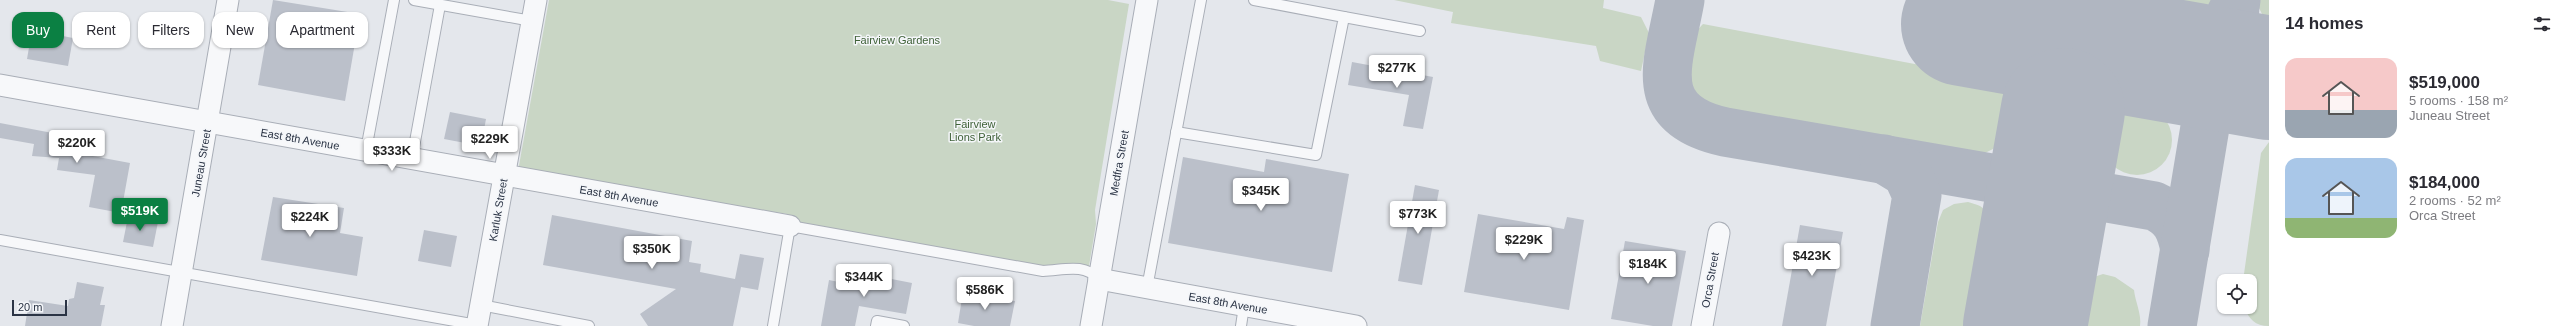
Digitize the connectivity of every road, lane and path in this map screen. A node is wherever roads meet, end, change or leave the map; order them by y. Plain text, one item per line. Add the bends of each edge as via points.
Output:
1 (228, 0) edge
2 (394, 0) edge
3 (414, 0) edge
4 (536, 0) edge
5 (1147, 0) edge
6 (1201, 0) edge
7 (1254, 0) edge
8 (440, 5) junction
9 (1344, 17) junction
10 (532, 21) junction
11 (1420, 30) dead end
12 (0, 85) edge
13 (208, 122) junction
14 (1176, 132) junction
15 (366, 150) junction
16 (412, 158) junction
17 (504, 175) junction
18 (790, 226) junction
19 (1718, 233) dead end
20 (0, 240) edge
21 (181, 272) junction
22 (1099, 279) junction
23 (1147, 288) junction
24 (481, 305) junction
25 (1244, 306) junction
26 (172, 326) edge
27 (477, 326) edge
28 (588, 326) edge
29 (773, 326) edge
30 (876, 326) edge
31 (904, 326) edge
32 (1091, 326) edge
33 (1241, 326) edge
34 (1356, 326) edge
35 (1702, 326) edge

1 - 13 street, Juneau Street
2 - 15 lane
3 - 8 lane
4 - 10 street, Karluk Street
5 - 22 street, Medfra Street
6 - 14 lane
7 - 9 lane
8 - 10 lane
8 - 16 lane
9 - 11 lane
9 - 14 lane via 1316,155
10 - 17 street, Karluk Street
12 - 13 street, East 8th Avenue
13 - 15 street, East 8th Avenue
13 - 21 street, Juneau Street
14 - 23 lane
15 - 16 street, East 8th Avenue
16 - 17 street, East 8th Avenue
17 - 18 street, East 8th Avenue
17 - 24 street, Karluk Street
18 - 22 lane via 1043,271 1090,270
18 - 29 lane
19 - 35 street, Orca Street
20 - 21 lane
21 - 26 street, Juneau Street
21 - 27 lane
22 - 23 street, East 8th Avenue
22 - 32 street, Medfra Street
23 - 25 street, East 8th Avenue
24 - 27 street, Karluk Street
24 - 28 lane
25 - 33 lane
25 - 34 street, East 8th Avenue
30 - 31 lane via 877,322

